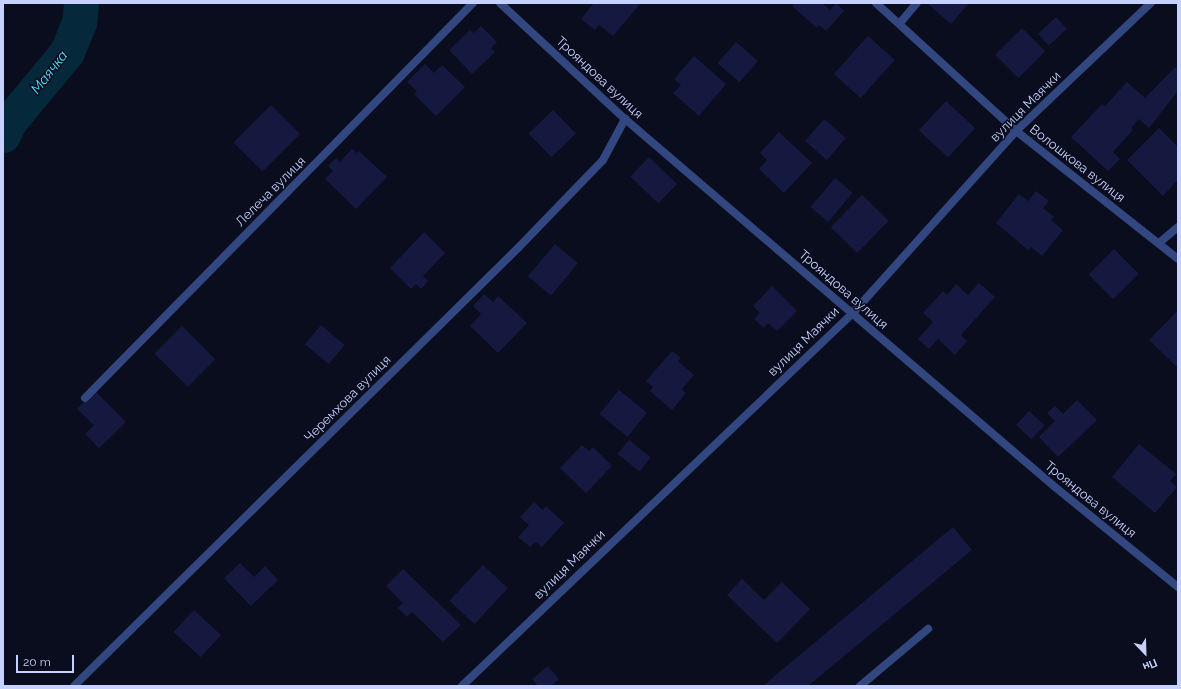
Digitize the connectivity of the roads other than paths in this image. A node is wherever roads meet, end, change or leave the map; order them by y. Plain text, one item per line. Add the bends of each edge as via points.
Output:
1 (473, 3) edge
2 (500, 3) edge
3 (876, 3) edge
4 (916, 3) edge
5 (1151, 3) edge
6 (900, 23) junction
7 (625, 119) junction
8 (1016, 131) junction
9 (1178, 228) edge
10 (1160, 243) junction
11 (1178, 260) edge
12 (852, 314) junction
13 (85, 398) dead end
14 (1178, 587) edge
15 (928, 629) dead end
16 (74, 686) edge
17 (462, 686) edge
18 (860, 686) edge

1 - 13 street, Лелеча вулиця
2 - 7 street, Трояндова вулиця
3 - 6 street, Волошкова вулиця
4 - 6 street
5 - 8 street, вулиця Маячки
6 - 8 street, Волошкова вулиця
7 - 12 street, Трояндова вулиця
7 - 16 street, Черемхова вулиця via 603,160 530,236
8 - 10 street, Волошкова вулиця
8 - 12 street, вулиця Маячки
9 - 10 street
10 - 11 street, Волошкова вулиця
12 - 14 street, Трояндова вулиця via 1055,487
12 - 17 street, вулиця Маячки
15 - 18 street

